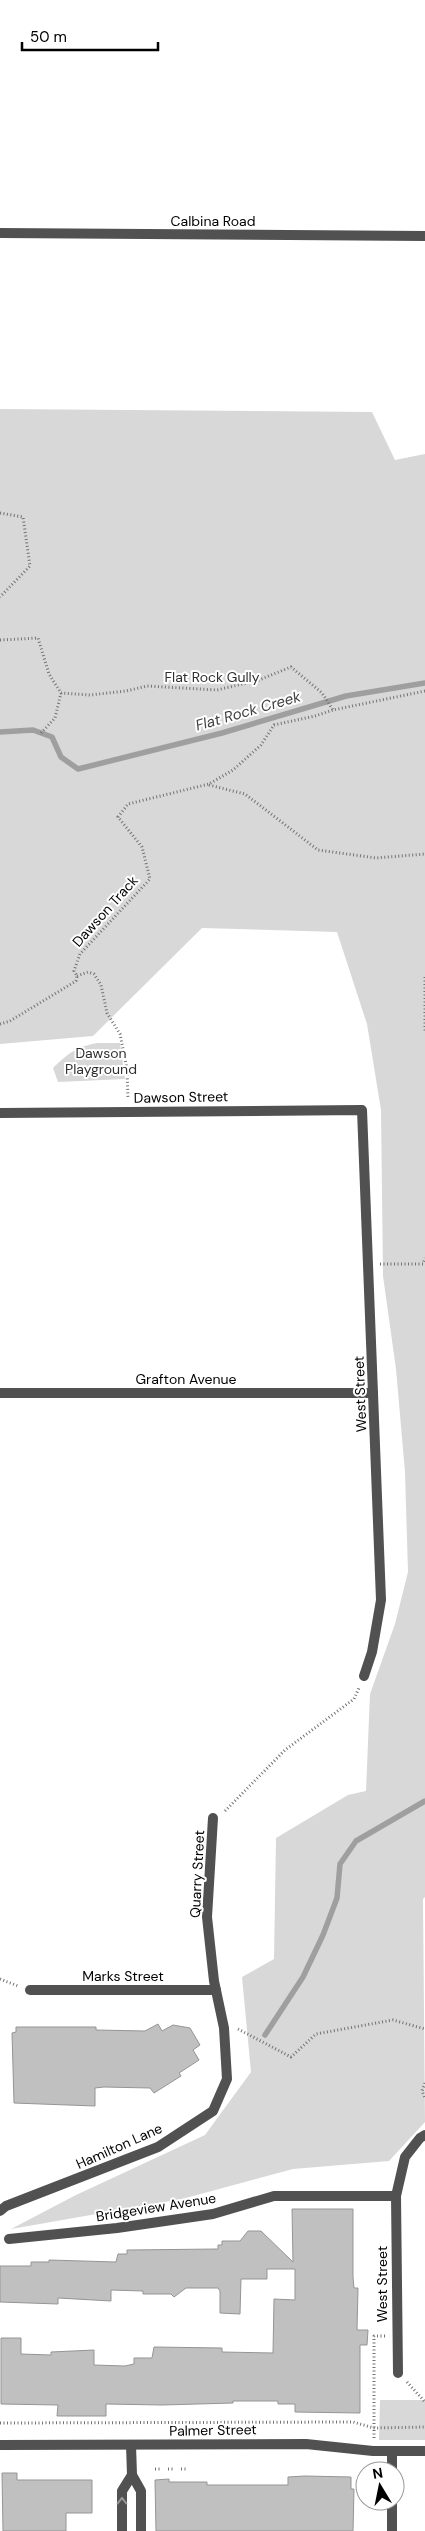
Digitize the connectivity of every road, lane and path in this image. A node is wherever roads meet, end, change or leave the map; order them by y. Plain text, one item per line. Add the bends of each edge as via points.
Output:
1 (0, 233) edge
2 (425, 236) edge
3 (0, 513) edge
4 (0, 597) edge
5 (0, 640) edge
6 (425, 691) edge
7 (61, 693) junction
8 (333, 710) junction
9 (41, 733) dead end
10 (208, 784) junction
11 (425, 854) edge
12 (77, 976) junction
13 (425, 977) edge
14 (0, 1024) edge
15 (425, 1032) edge
16 (362, 1110) joint
17 (128, 1112) junction
18 (0, 1113) edge
19 (425, 1258) edge
20 (368, 1264) junction
21 (0, 1393) edge
22 (373, 1393) junction
23 (364, 1676) joint
24 (213, 1818) joint
25 (0, 1979) edge
26 (30, 1990) joint
27 (216, 1990) junction
28 (222, 2020) junction
29 (425, 2029) edge
30 (425, 2082) edge
31 (425, 2098) edge
32 (425, 2135) edge
33 (396, 2196) junction
34 (0, 2211) edge
35 (9, 2239) dead end
36 (374, 2336) dead end
37 (398, 2372) joint
38 (425, 2402) edge
39 (0, 2423) edge
40 (374, 2428) junction
41 (425, 2428) edge
42 (0, 2445) edge
43 (131, 2445) junction
44 (373, 2451) junction
45 (392, 2451) junction
46 (425, 2451) edge
47 (392, 2461) edge
48 (155, 2469) dead end
49 (160, 2469) dead end
50 (168, 2469) dead end
51 (173, 2469) dead end
52 (180, 2469) dead end
53 (188, 2469) dead end
54 (132, 2474) junction
55 (392, 2511) edge
56 (122, 2531) edge
57 (141, 2531) edge
58 (392, 2531) edge

1 - 2 street, Calbina Road
3 - 4 path via 23,517 30,566
5 - 7 path via 38,638 49,674
6 - 8 path, Dawson Track
7 - 8 path via 90,694 147,686 217,690 259,680 291,667 322,693
7 - 9 path via 55,718
8 - 10 path, Dawson Track via 274,725 251,756
10 - 11 path via 245,794 318,850 376,858
10 - 12 path, Dawson Track via 128,804 118,817 142,847 150,879 80,954 74,971
12 - 14 path via 76,981
12 - 17 path via 88,972 97,977 107,1013 120,1034 127,1069
13 - 15 path
16 - 17 street, Dawson Street
16 - 20 street, West Street
17 - 18 street, Dawson Street
19 - 20 path via 423,1264
20 - 22 street, West Street
21 - 22 street, Grafton Avenue
22 - 23 street, West Street via 381,1600 372,1652
23 - 24 path via 354,1699 285,1750 228,1808
24 - 27 street, Quarry Street via 207,1917
25 - 26 path
26 - 27 street, Marks Street
27 - 28 street, Hamilton Lane
28 - 29 path via 291,2056 316,2034 393,2020
28 - 34 street, Hamilton Lane via 227,2079 213,2111 158,2147
30 - 31 path via 422,2091
32 - 33 street, West Street via 405,2157
33 - 35 street, Bridgeview Avenue via 274,2196 213,2214
33 - 37 street, West Street
36 - 40 path
37 - 38 path
39 - 40 path, Palmer Street via 353,2422
40 - 41 path, Palmer Street
40 - 44 path
42 - 43 street, Palmer Street
43 - 44 street, Palmer Street via 306,2444
43 - 54 street
44 - 45 street, Palmer Street
45 - 46 street, Palmer Street
45 - 47 street
48 - 49 path
50 - 51 path
52 - 53 path
56 -> 54 street via 122,2491
54 - 57 street via 141,2491
55 - 58 street

